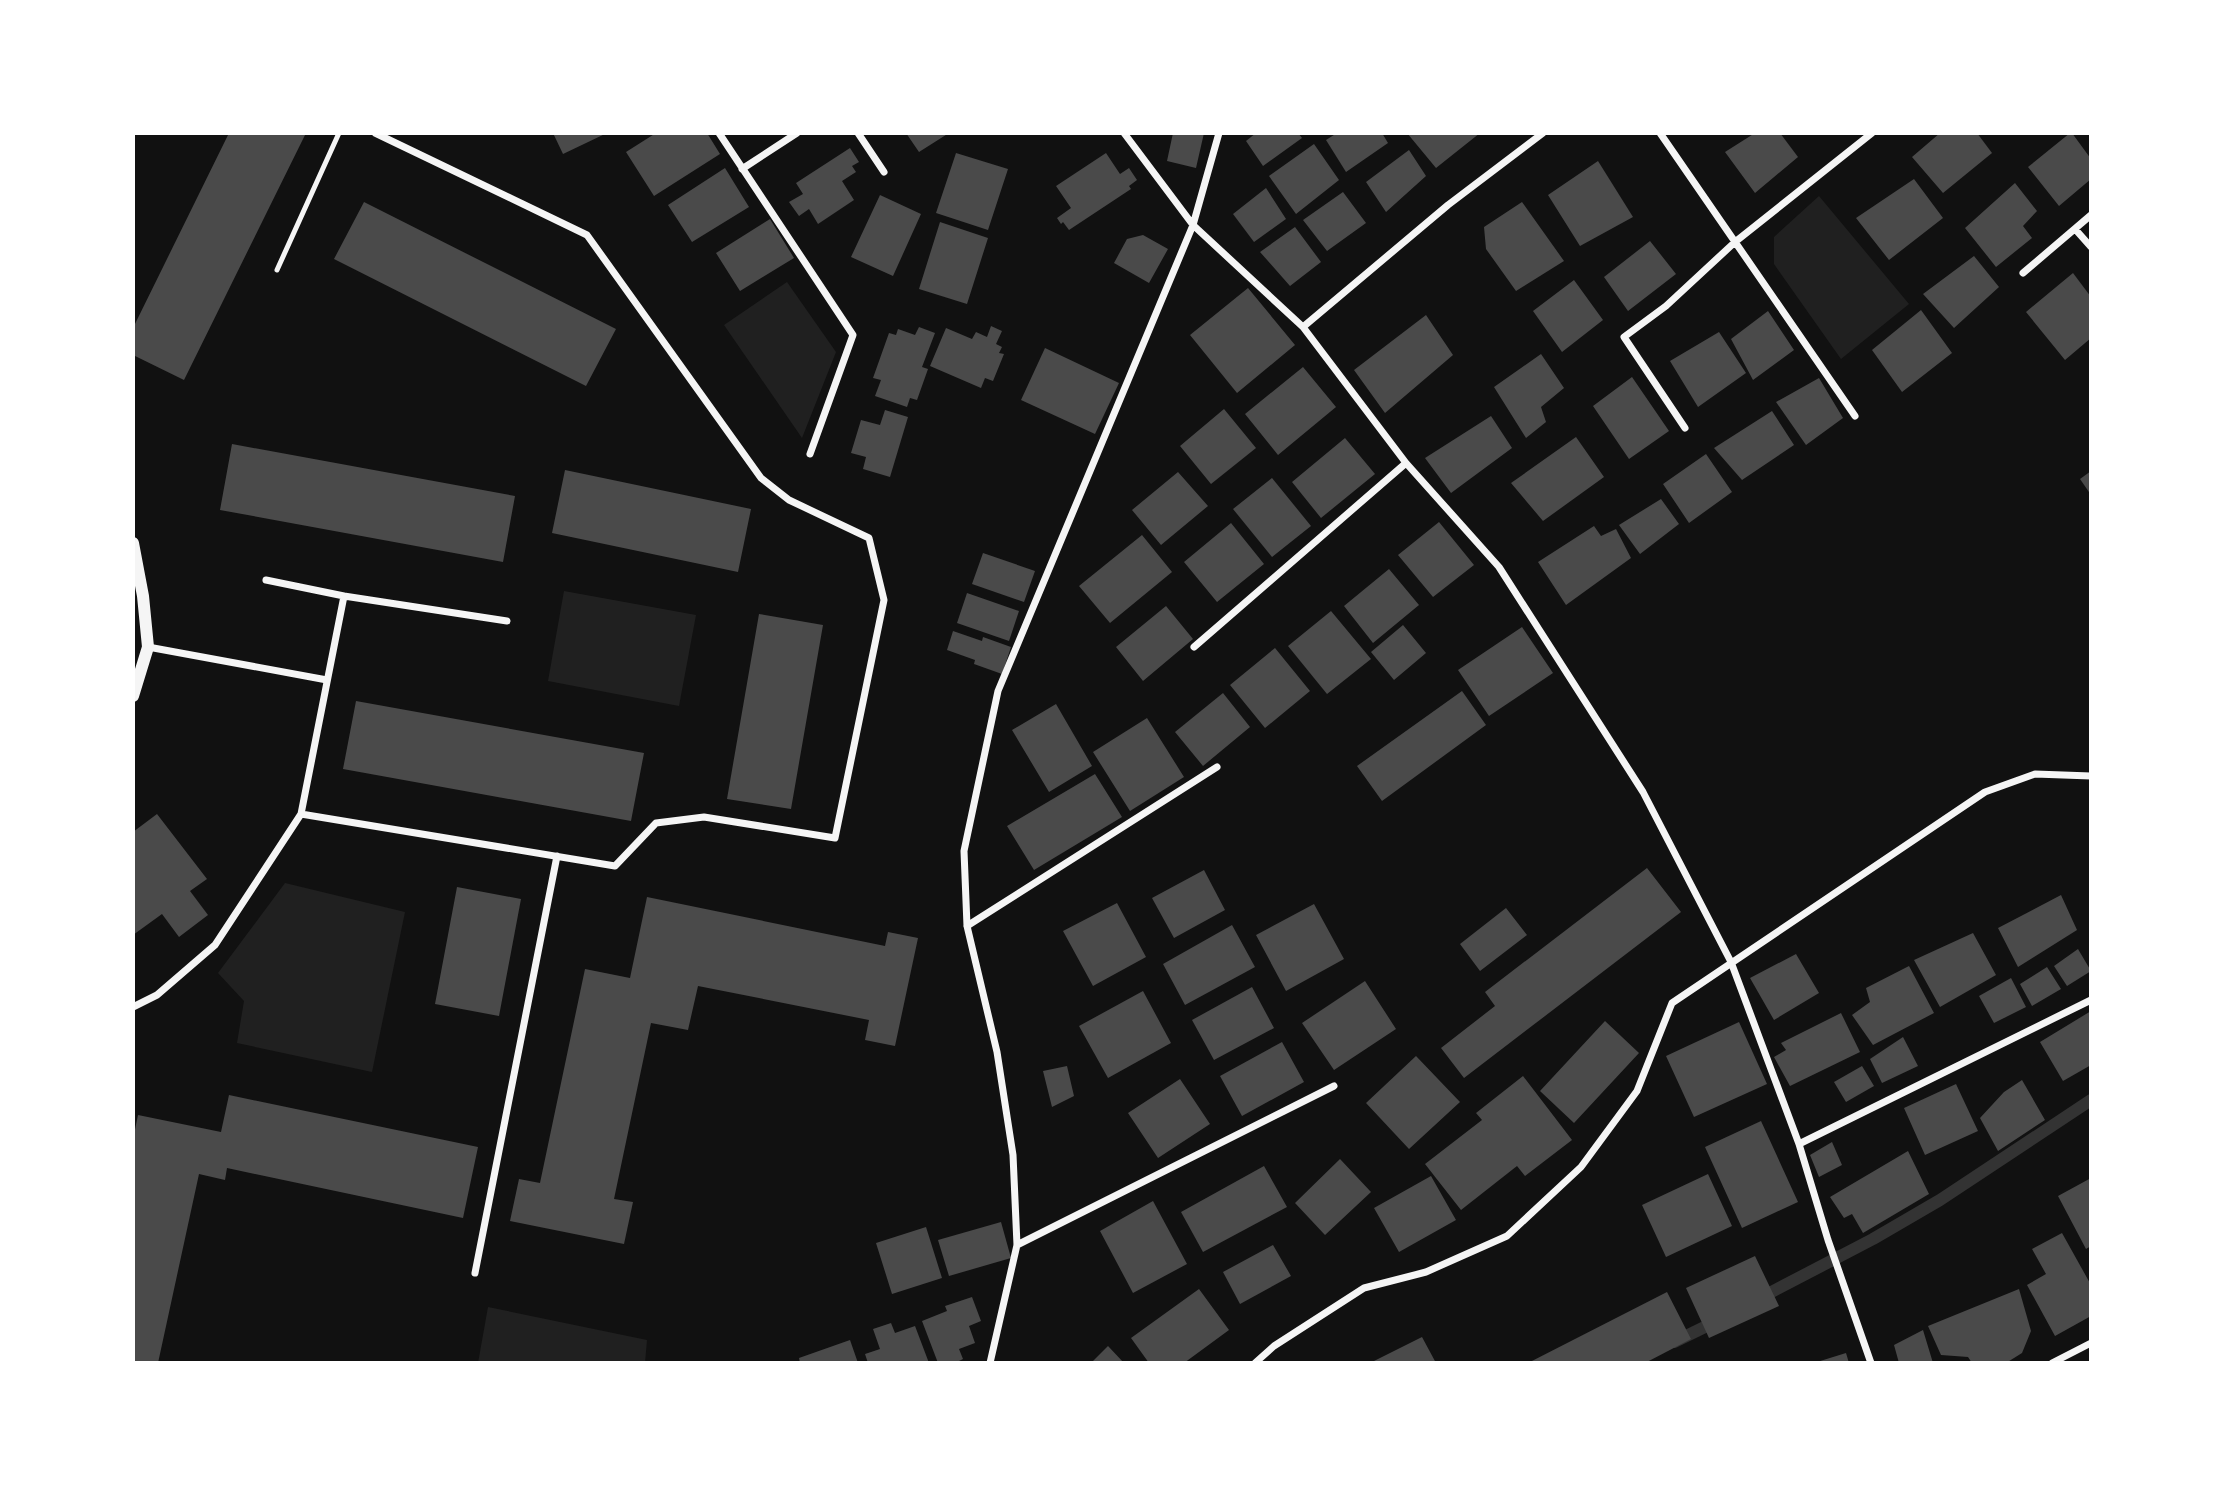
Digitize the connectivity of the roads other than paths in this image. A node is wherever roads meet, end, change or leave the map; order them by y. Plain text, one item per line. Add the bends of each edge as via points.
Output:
1 (339, 133) edge
2 (375, 133) edge
3 (719, 133) edge
4 (797, 133) edge
5 (858, 133) edge
6 (1124, 133) edge
7 (1219, 133) edge
8 (1543, 133) edge
9 (1660, 133) edge
10 (1871, 133) edge
11 (742, 169) junction
12 (884, 172) dead end
13 (2091, 215) edge
14 (1193, 225) junction
15 (2075, 229) junction
16 (1735, 242) junction
17 (2091, 247) edge
18 (277, 270) dead end
19 (2023, 273) dead end
20 (1303, 327) junction
21 (1855, 416) dead end
22 (1685, 428) dead end
23 (810, 454) dead end
24 (1406, 463) junction
25 (133, 543) edge
26 (266, 580) dead end
27 (344, 596) junction
28 (507, 621) dead end
29 (148, 647) junction
30 (1194, 647) dead end
31 (327, 680) junction
32 (133, 696) edge
33 (1217, 767) dead end
34 (2091, 776) edge
35 (301, 814) junction
36 (557, 856) junction
37 (967, 926) junction
38 (1731, 962) junction
39 (2091, 1000) edge
40 (133, 1007) edge
41 (1334, 1086) dead end
42 (1799, 1144) junction
43 (1017, 1245) junction
44 (475, 1273) dead end
45 (2091, 1343) edge
46 (990, 1363) edge
47 (1255, 1363) edge
48 (1871, 1363) edge
49 (2052, 1363) edge

1 - 18 lane
2 - 36 street via 587,234 761,478 789,500 869,538 884,600 835,838 704,817 656,822 615,866
3 - 11 street
4 - 11 street
5 - 12 street
6 - 14 street
7 - 14 street
8 - 20 street via 1448,205
9 - 16 street
10 - 16 street
11 - 23 street via 853,335
13 - 15 street
14 - 20 street
14 - 37 street via 998,691 964,850
15 - 17 street
15 - 19 street
16 - 21 street
16 - 22 street via 1666,306 1624,337
20 - 24 street
24 - 30 street
24 - 38 street via 1499,567 1643,792
25 - 29 street
26 - 27 street
27 - 28 street
27 - 31 street
29 - 31 street
29 - 32 street
31 - 35 street
33 - 37 street
34 - 38 street via 2035,774 1985,792
35 - 36 street
35 - 40 street via 215,945 157,995
36 - 44 street
37 - 43 street via 998,1052 1013,1155
38 - 42 street
38 - 47 street via 1672,1003 1637,1091 1581,1167 1507,1236 1426,1272 1364,1288
39 - 42 street
41 - 43 street
42 - 48 street
43 - 46 street
45 - 49 street

